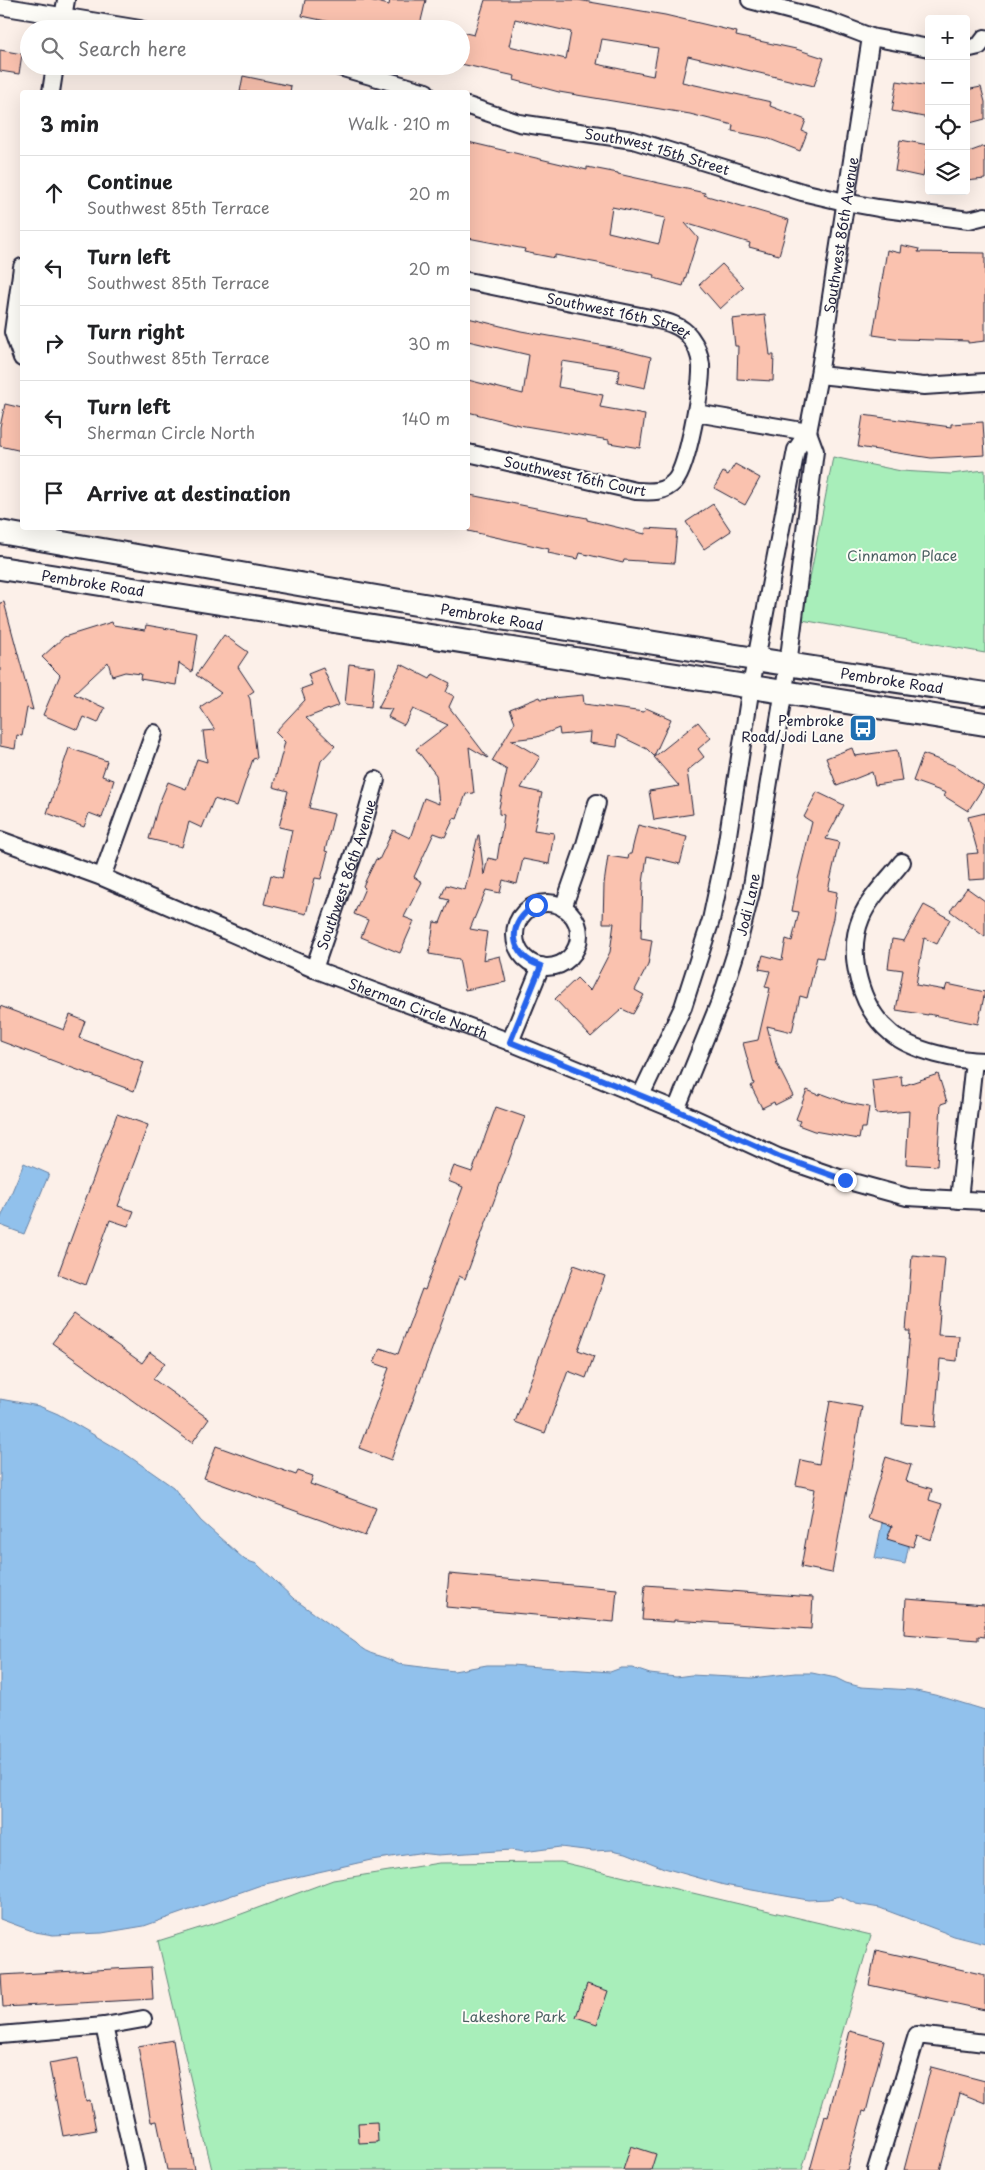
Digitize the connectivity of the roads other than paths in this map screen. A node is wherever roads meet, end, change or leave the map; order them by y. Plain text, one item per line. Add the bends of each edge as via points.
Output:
1 (750, 0) edge
2 (0, 6) edge
3 (64, 15) edge
4 (91, 20) edge
5 (871, 37) junction
6 (985, 38) edge
7 (925, 47) edge
8 (970, 48) edge
9 (53, 75) edge
10 (367, 75) edge
11 (50, 90) edge
12 (419, 90) edge
13 (470, 107) edge
14 (845, 202) junction
15 (985, 216) edge
16 (20, 281) edge
17 (470, 281) edge
18 (20, 352) edge
19 (819, 375) junction
20 (985, 382) edge
21 (696, 413) junction
22 (808, 432) junction
23 (470, 453) edge
24 (0, 532) edge
25 (0, 568) edge
26 (757, 660) junction
27 (788, 665) junction
28 (751, 686) junction
29 (784, 692) junction
30 (985, 694) edge
31 (985, 724) edge
32 (154, 732) dead end
33 (376, 780) dead end
34 (597, 803) dead end
35 (0, 840) edge
36 (902, 862) dead end
37 (102, 877) junction
38 (563, 908) junction
39 (541, 966) junction
40 (314, 969) junction
41 (510, 1042) junction
42 (979, 1061) edge
43 (641, 1095) junction
44 (676, 1110) junction
45 (959, 1200) junction
46 (985, 1201) edge
47 (143, 2019) dead end
48 (104, 2026) junction
49 (0, 2035) edge
50 (985, 2043) edge
51 (136, 2170) edge
52 (876, 2170) edge

1 - 5 street
2 - 3 street
3 - 4 street
5 - 7 street
5 - 14 street, Southwest 86th Avenue
6 - 8 street via 979,46
9 - 11 street
10 - 12 street
13 - 14 street, Southwest 15th Street via 519,123 633,140
14 - 15 street, Southwest 15th Street via 969,220
14 - 19 street, Southwest 86th Avenue
16 - 18 street via 13,332
17 - 21 street, Southwest 16th Street via 645,316 680,327 697,349 701,365
19 - 20 street via 924,386
19 - 22 street, Southwest 86th Avenue
21 - 22 street
21 - 23 street, Southwest 16th Court via 684,464 676,480 663,490 652,492
22 - 26 street, Southwest 86th Avenue via 796,450
22 - 27 street, Southwest 86th Avenue via 815,451
24 - 26 main road, Pembroke Road via 236,575
25 - 28 main road, Pembroke Road
26 - 27 main road, Pembroke Road
26 - 28 street, Southwest 86th Avenue
27 - 29 street, Southwest 86th Avenue
27 - 30 main road, Pembroke Road
28 - 29 main road, Pembroke Road
28 - 43 street via 725,854 711,920 682,1007
29 - 31 main road, Pembroke Road
29 - 44 street, Jodi Lane via 751,892 736,952 721,999
32 - 37 street
33 - 40 street, Southwest 86th Avenue
34 - 38 street
35 - 37 street, Sherman Circle North
36 - 42 street via 861,918 856,967 861,991 890,1033 918,1048
37 - 40 street, Sherman Circle North
38 - 39 street via 574,918 578,928 575,950 561,964
38 - 39 street via 547,903 536,905 523,914 516,928 515,938 523,957
39 - 41 street
40 - 41 street, Sherman Circle North
41 - 43 street, Sherman Circle North
42 - 45 street
43 - 44 street, Sherman Circle North
44 - 45 street, Sherman Circle North via 778,1156 845,1180 907,1196
45 - 46 street, Sherman Circle North
47 - 48 street
48 - 49 street
48 - 51 street
50 - 52 street via 917,2035

